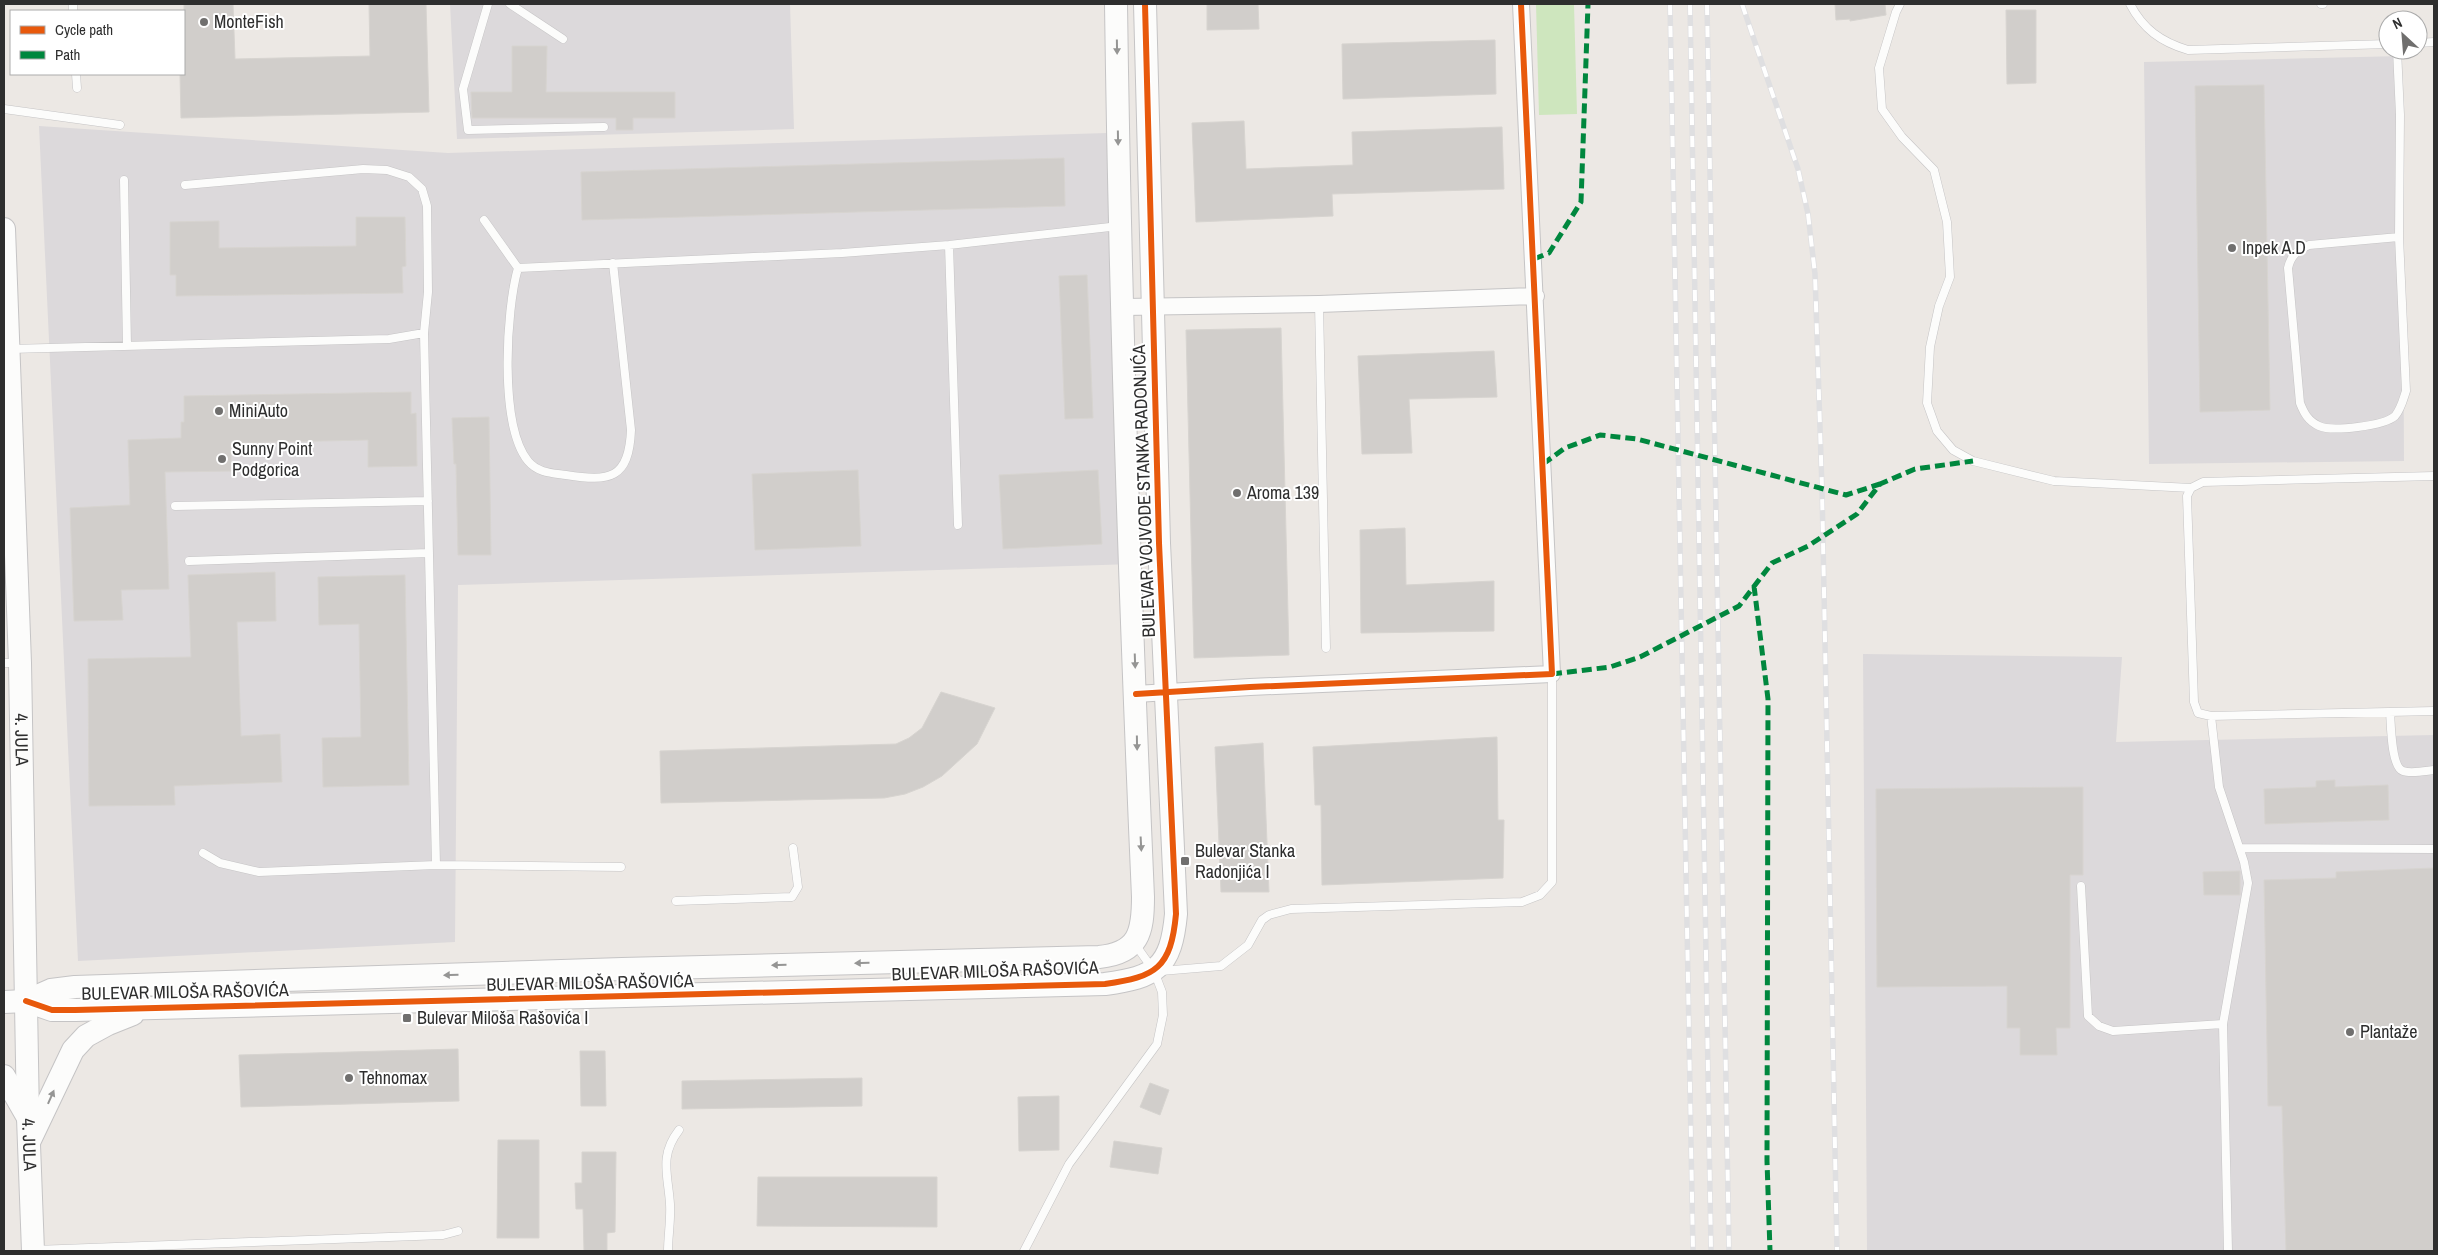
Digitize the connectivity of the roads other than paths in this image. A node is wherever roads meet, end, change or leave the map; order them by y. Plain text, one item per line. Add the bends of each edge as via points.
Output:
1 (488, 4) edge
2 (510, 4) edge
3 (1116, 4) edge
4 (1145, 4) edge
5 (1521, 4) edge
6 (1900, 4) edge
7 (2130, 4) edge
8 (563, 39) dead end
9 (2378, 44) edge
10 (2397, 60) edge
11 (76, 75) edge
12 (77, 88) dead end
13 (4, 110) edge
14 (120, 125) dead end
15 (604, 127) dead end
16 (124, 180) dead end
17 (185, 185) dead end
18 (484, 220) dead end
19 (1118, 226) junction
20 (4, 229) edge
21 (2399, 237) junction
22 (949, 245) junction
23 (613, 263) junction
24 (518, 268) junction
25 (1536, 296) junction
26 (1319, 304) junction
27 (1153, 305) junction
28 (1124, 307) junction
29 (424, 333) junction
30 (127, 346) junction
31 (8, 349) junction
32 (6, 377) edge
33 (2434, 476) edge
34 (2191, 488) junction
35 (428, 501) junction
36 (175, 506) dead end
37 (958, 525) dead end
38 (429, 553) junction
39 (190, 561) dead end
40 (1326, 648) dead end
41 (12, 663) edge
42 (1552, 674) junction
43 (1165, 692) junction
44 (1136, 694) junction
45 (2434, 711) edge
46 (2390, 712) junction
47 (2210, 716) junction
48 (2434, 770) edge
49 (793, 848) dead end
50 (2240, 848) junction
51 (2434, 849) edge
52 (203, 853) dead end
53 (436, 865) junction
54 (621, 867) dead end
55 (2082, 886) dead end
56 (676, 901) dead end
57 (1134, 943) junction
58 (1154, 971) junction
59 (26, 1001) junction
60 (4, 1002) edge
61 (148, 1008) junction
62 (2223, 1024) junction
63 (4, 1076) edge
64 (28, 1118) junction
65 (679, 1130) dead end
66 (29, 1140) junction
67 (458, 1230) dead end
68 (138, 1249) edge
69 (33, 1250) edge
70 (668, 1251) edge
71 (1024, 1251) edge
72 (2228, 1251) edge

1 - 15 lane via 463,89 468,130
2 - 8 lane
3 -> 19 street, BULEVAR VOJVODE STANKA RADONJIĆA
4 - 27 street, BULEVAR VOJVODE STANKA RADONJIĆA
5 - 25 street
6 - 34 lane via 1879,68 1882,110 1902,137 1934,170 1947,222 1950,277 1939,306 1930,347 1927,403 1937,431 1953,450 1973,460 2054,481
7 - 9 lane via 2138,19 2156,36 2188,50
10 - 21 lane
11 - 12 lane
13 - 14 lane
16 - 30 lane
17 - 29 lane via 363,169 387,170 409,177 422,189 427,206 428,292
18 - 24 lane
19 - 22 lane
19 - 28 street, BULEVAR VOJVODE STANKA RADONJIĆA
20 - 31 street, 4. JULA
21 - 21 lane via 2309,245 2290,258 2288,268 2300,403 2304,414 2321,428 2373,426 2396,415 2403,403 2406,391
22 - 23 lane
22 - 37 lane
23 - 24 lane
23 - 24 lane via 631,444 628,458 620,469 609,477 595,480 534,468 519,444 508,399 510,303
25 - 26 street
25 - 42 street
26 - 27 street
26 - 40 lane
27 - 28 street
27 - 43 street, BULEVAR VOJVODE STANKA RADONJIĆA
28 -> 44 street, BULEVAR VOJVODE STANKA RADONJIĆA
29 - 30 lane via 389,339
29 - 35 lane
30 - 31 lane
31 - 32 street, 4. JULA
32 - 41 street, 4. JULA
33 - 34 lane via 2202,482
34 - 47 lane via 2187,496 2194,702 2198,713
35 - 36 lane
35 - 38 lane
38 - 39 lane
38 - 53 lane
41 - 59 street, 4. JULA
42 - 43 street
42 - 58 lane via 1552,882 1540,895 1522,902 1290,909 1268,915 1248,945 1221,966
43 - 44 street
43 - 58 street, BULEVAR VOJVODE STANKA RADONJIĆA via 1176,914 1170,949
44 -> 57 street, BULEVAR VOJVODE STANKA RADONJIĆA via 1143,921
45 - 46 lane
46 - 47 lane
46 - 48 lane via 2394,760 2399,769 2404,772
47 - 50 lane via 2220,787
49 - 56 lane via 798,887 792,897
50 - 51 lane
50 - 62 lane via 2248,883
52 - 53 lane via 220,864 259,872
53 - 54 lane
55 - 62 lane via 2088,1016 2099,1026 2113,1031
57 - 58 lane
57 -> 59 street, BULEVAR MILOŠA RAŠOVIĆA via 1115,956 1099,957 75,988 51,990
58 - 61 street, BULEVAR MILOŠA RAŠOVIĆA via 1138,979 1105,984
58 - 71 lane via 1162,992 1163,1015 1158,1044 1069,1164
59 - 60 street
59 - 61 street, BULEVAR MILOŠA RAŠOVIĆA via 52,1010
59 - 64 street, 4. JULA
66 -> 61 street via 73,1050 86,1036
62 - 72 lane
63 - 64 street
64 - 66 street, 4. JULA
65 - 70 lane via 668,1144 666,1164 670,1206
66 - 69 street, 4. JULA
67 - 68 lane via 443,1235
68 - 69 lane

